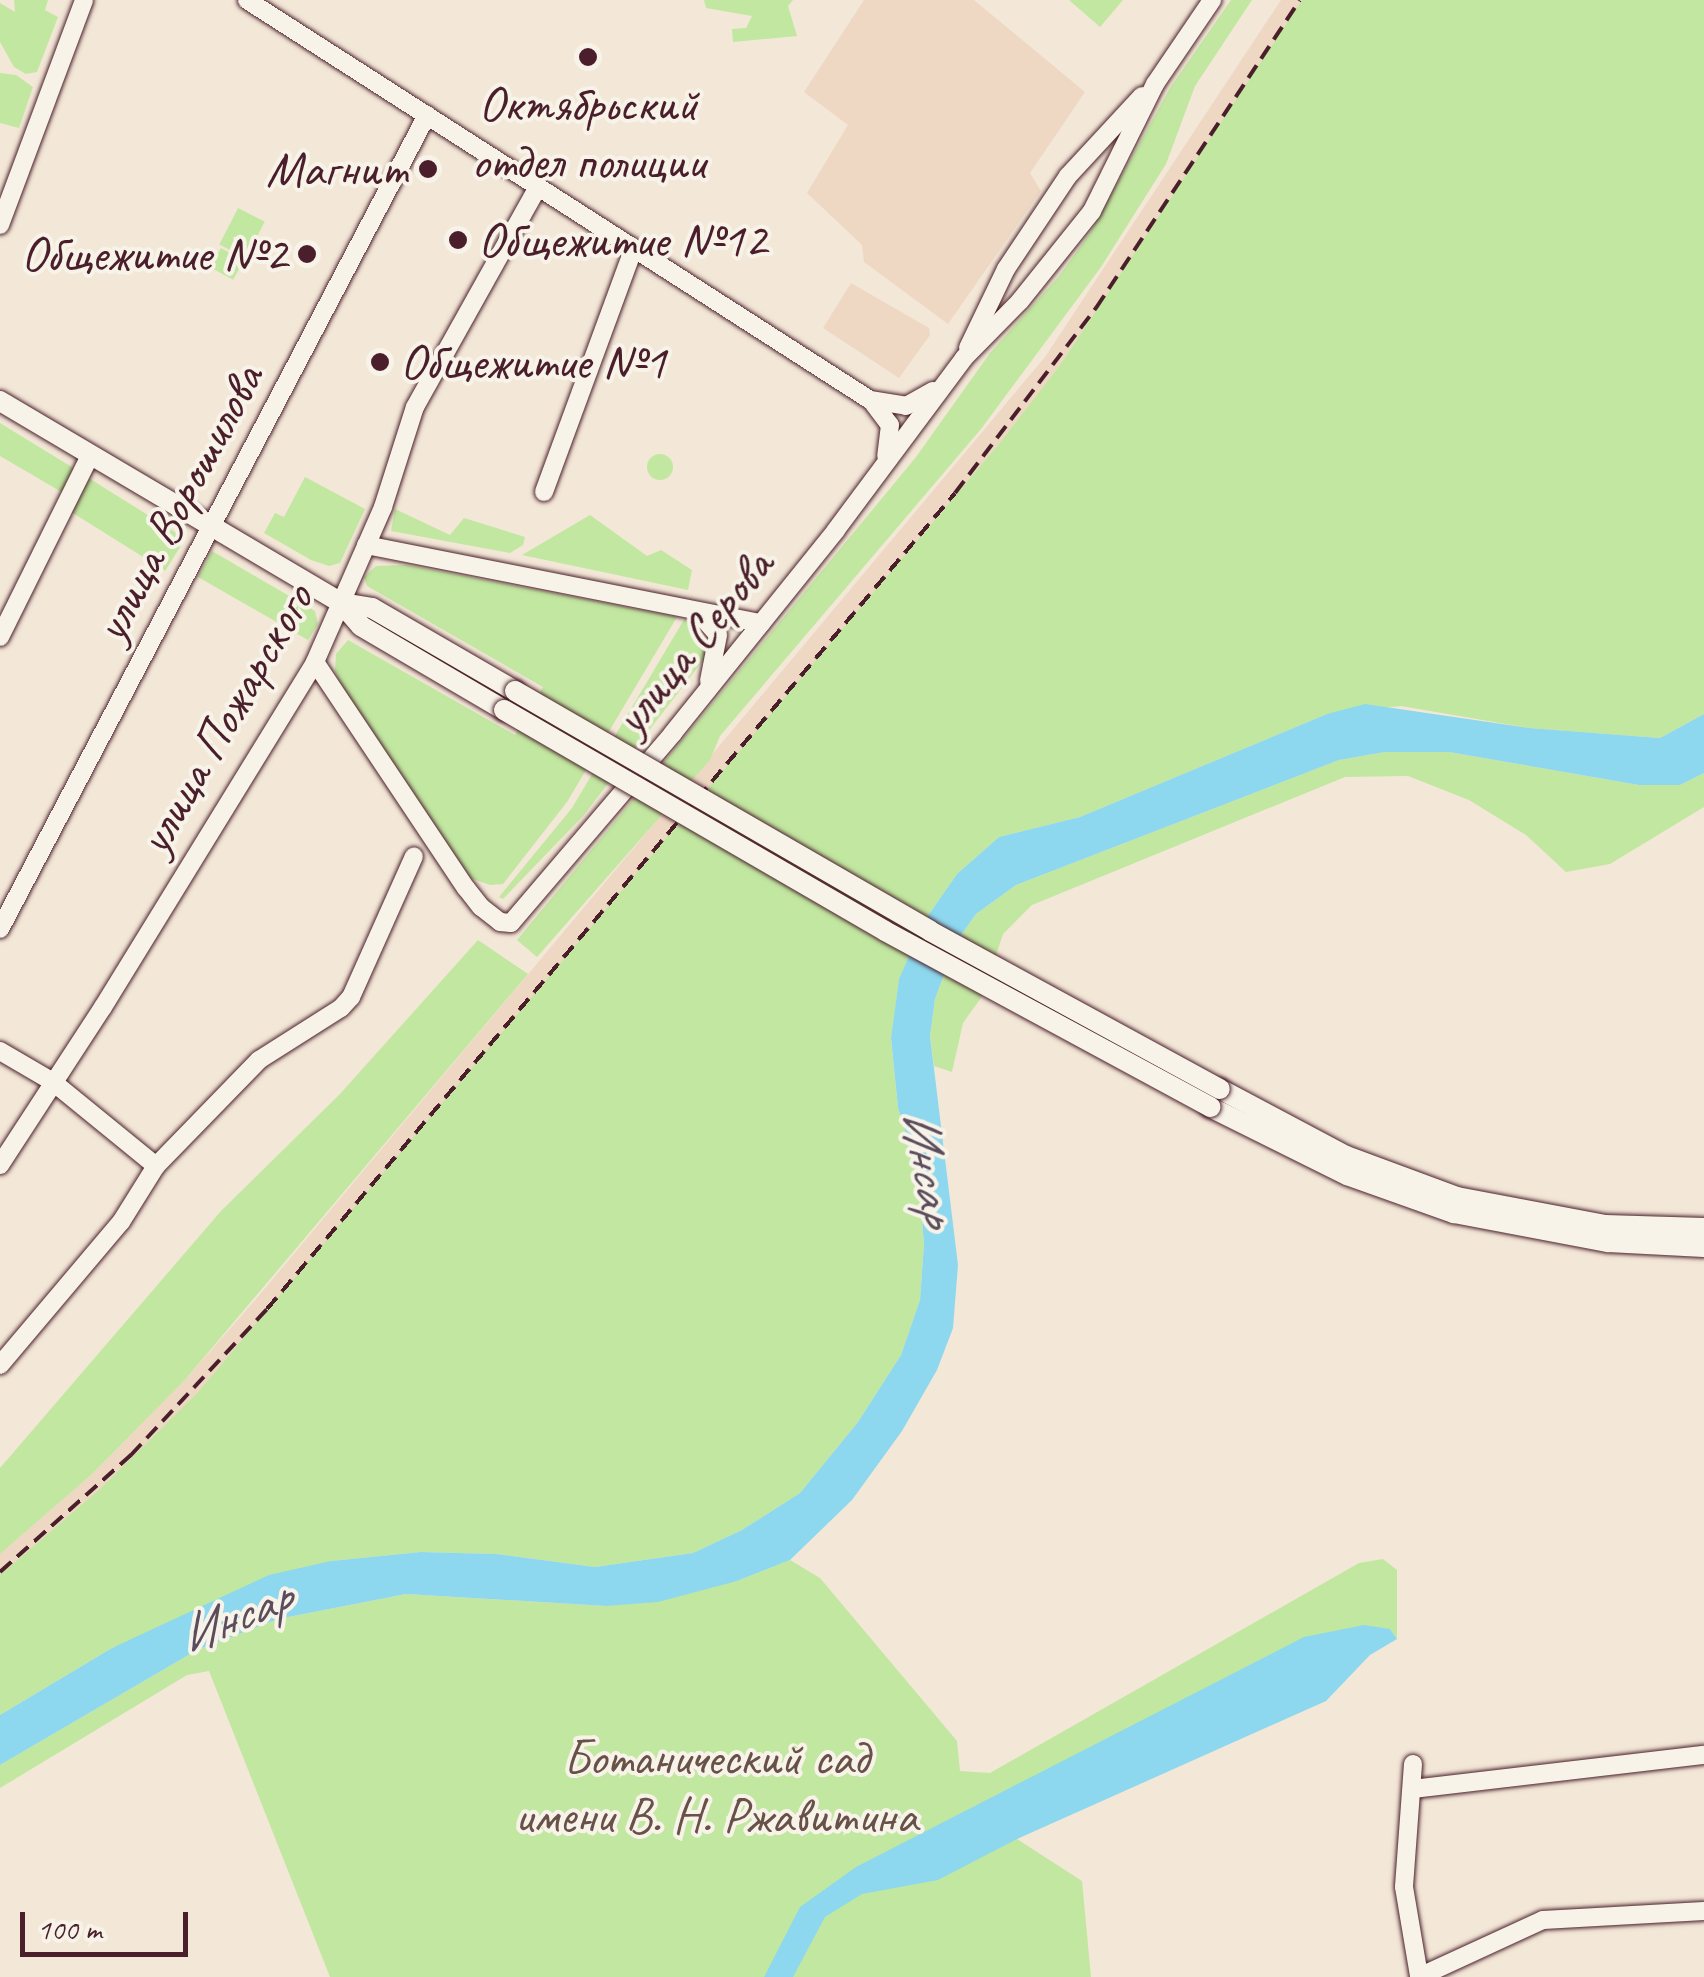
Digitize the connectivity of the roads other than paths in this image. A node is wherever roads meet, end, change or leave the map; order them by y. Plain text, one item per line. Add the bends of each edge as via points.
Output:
1 (84, 0) edge
2 (247, 0) edge
3 (1212, 0) edge
4 (1155, 84) junction
5 (426, 115) junction
6 (1068, 176) junction
7 (538, 187) junction
8 (1092, 211) junction
9 (0, 225) edge
10 (633, 250) junction
11 (964, 358) junction
12 (950, 376) junction
13 (870, 400) junction
14 (0, 401) edge
15 (90, 456) junction
16 (883, 467) junction
17 (544, 492) dead end
18 (210, 528) junction
19 (366, 544) junction
20 (784, 594) junction
21 (341, 603) junction
22 (689, 607) junction
23 (724, 615) junction
24 (760, 623) junction
25 (0, 636) edge
26 (315, 662) junction
27 (707, 690) junction
28 (414, 856) dead end
29 (0, 929) edge
30 (0, 1051) edge
31 (52, 1082) junction
32 (1215, 1098) junction
33 (0, 1165) edge
34 (156, 1166) junction
35 (1704, 1228) edge
36 (1704, 1248) edge
37 (0, 1365) edge
38 (1704, 1754) edge
39 (1413, 1764) dead end
40 (1413, 1790) junction
41 (1704, 1911) edge
42 (1419, 1977) edge

1 - 9 street
2 - 5 street
3 - 4 street, улица Серова
4 - 6 street, улица Серова
4 - 8 street, улица Серова
5 - 7 street
5 - 18 street, улица Ворошилова
6 - 8 street via 1080,174 1097,189
6 - 11 street, улица Серова via 1006,269
7 - 10 street
7 - 19 street, улица Пожарского via 414,407 384,508
8 - 11 street, улица Серова
10 - 13 street
10 - 17 street
11 - 12 street, улица Серова
12 - 13 street via 906,406
12 - 16 street, улица Серова
13 - 16 street via 890,425
14 - 15 main road
15 - 18 main road
15 - 25 street
16 - 20 street, улица Серова
18 - 21 main road
18 - 29 street, улица Ворошилова
19 - 21 street, улица Пожарского
19 - 22 street
20 - 23 street via 754,612
20 - 24 street, улица Серова
21 - 26 street, улица Пожарского
21 - 32 main road, bridge via 372,608 509,700 930,931
22 - 23 street
22 - 27 street via 706,616 718,635
23 - 24 street
24 - 27 street, улица Серова
26 - 27 street, улица Серова via 466,888 500,922 511,923
26 - 31 street, улица Пожарского
28 - 34 street via 351,997 259,1060
30 - 31 street
31 - 33 street, улица Пожарского
31 - 34 street
32 - 35 main road via 1457,1197 1605,1225
32 - 36 main road via 1347,1176 1454,1213 1575,1238
34 - 37 street via 121,1222
38 - 40 street
39 - 40 street
40 - 42 street via 1404,1887
41 - 42 street via 1543,1920

